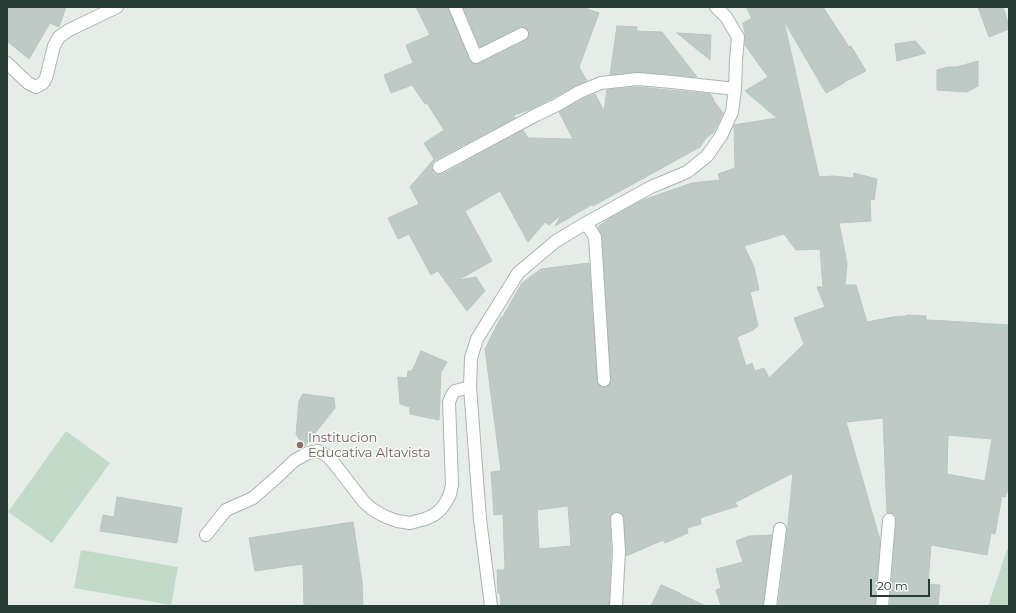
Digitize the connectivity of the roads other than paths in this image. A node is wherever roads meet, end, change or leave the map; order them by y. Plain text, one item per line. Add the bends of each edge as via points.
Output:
1 (117, 7) edge
2 (455, 7) edge
3 (716, 7) edge
4 (522, 34) dead end
5 (7, 63) edge
6 (735, 89) junction
7 (439, 167) dead end
8 (586, 222) junction
9 (604, 380) dead end
10 (470, 387) junction
11 (617, 519) dead end
12 (889, 520) dead end
13 (780, 529) dead end
14 (206, 535) dead end
15 (491, 606) edge
16 (616, 606) edge
17 (770, 606) edge
18 (882, 606) edge

1 - 5 street via 59,37 54,46 46,78 36,87 28,83
2 - 4 street via 476,57
3 - 6 street via 726,17 738,37
6 - 7 street via 638,79 601,83 579,92
6 - 8 street via 732,112 721,136 707,156 688,172 651,187
8 - 9 street via 595,237
8 - 10 street via 556,241 518,273 477,339 471,358
10 - 14 street via 455,391 449,402 452,485 446,502 434,515 410,523 384,516 364,502 333,462 318,451 295,460 253,498 226,510
10 - 15 street via 480,519
11 - 16 street via 619,551
12 - 18 street
13 - 17 street

